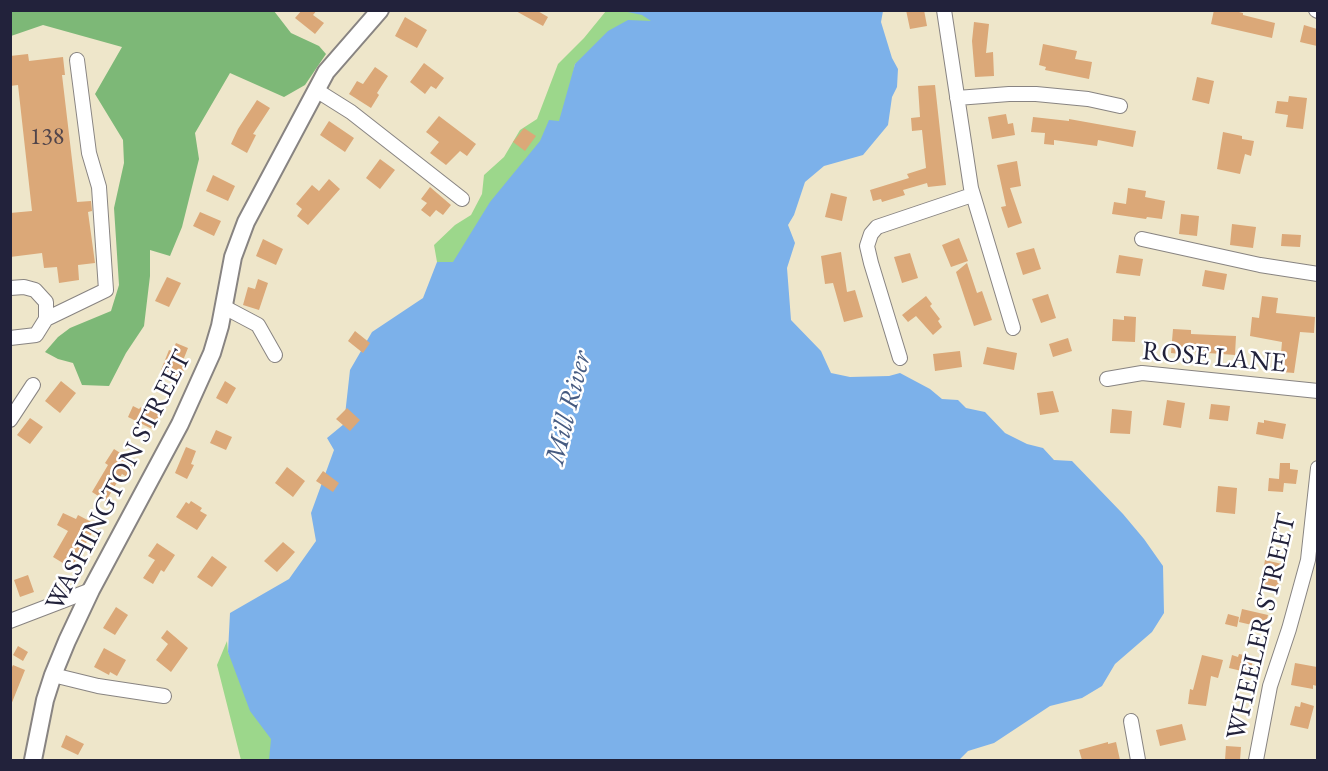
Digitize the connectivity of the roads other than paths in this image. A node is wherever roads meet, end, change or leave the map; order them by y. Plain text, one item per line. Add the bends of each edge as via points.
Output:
1 (380, 10) edge
2 (944, 10) edge
3 (77, 60) dead end
4 (316, 90) junction
5 (957, 98) junction
6 (1120, 106) dead end
7 (972, 195) junction
8 (462, 200) dead end
9 (1142, 239) dead end
10 (1317, 274) edge
11 (10, 288) edge
12 (224, 307) junction
13 (46, 319) junction
14 (1013, 328) dead end
15 (10, 338) edge
16 (275, 355) dead end
17 (900, 358) dead end
18 (1107, 379) dead end
19 (33, 385) dead end
20 (1317, 391) edge
21 (10, 420) edge
22 (1317, 468) edge
23 (1316, 498) edge
24 (91, 590) junction
25 (12, 617) edge
26 (53, 675) junction
27 (164, 696) dead end
28 (1131, 721) dead end
29 (33, 760) edge
30 (1138, 760) edge
31 (1256, 760) edge

1 - 4 main road, WASHINGTON STREET via 326,72
2 - 5 street
3 - 13 street via 89,153 99,187 106,290
4 - 8 street via 351,112
4 - 12 main road, WASHINGTON STREET via 246,222 233,257
5 - 6 street via 1036,94
5 - 7 street
7 - 14 street
7 - 17 street via 877,227 871,234 867,246
9 - 10 street
11 - 13 street via 35,290 46,302
12 - 16 street via 258,325
12 - 24 main road, WASHINGTON STREET via 212,353 180,424
13 - 15 street via 36,334
18 - 20 street, ROSE LANE via 1142,373
19 - 21 street
22 - 23 street, WHEELER STREET
23 - 31 street, WHEELER STREET via 1308,560 1270,686
24 - 25 street
24 - 26 main road, WASHINGTON STREET
26 - 27 street
26 - 29 main road, WASHINGTON STREET
28 - 30 street

